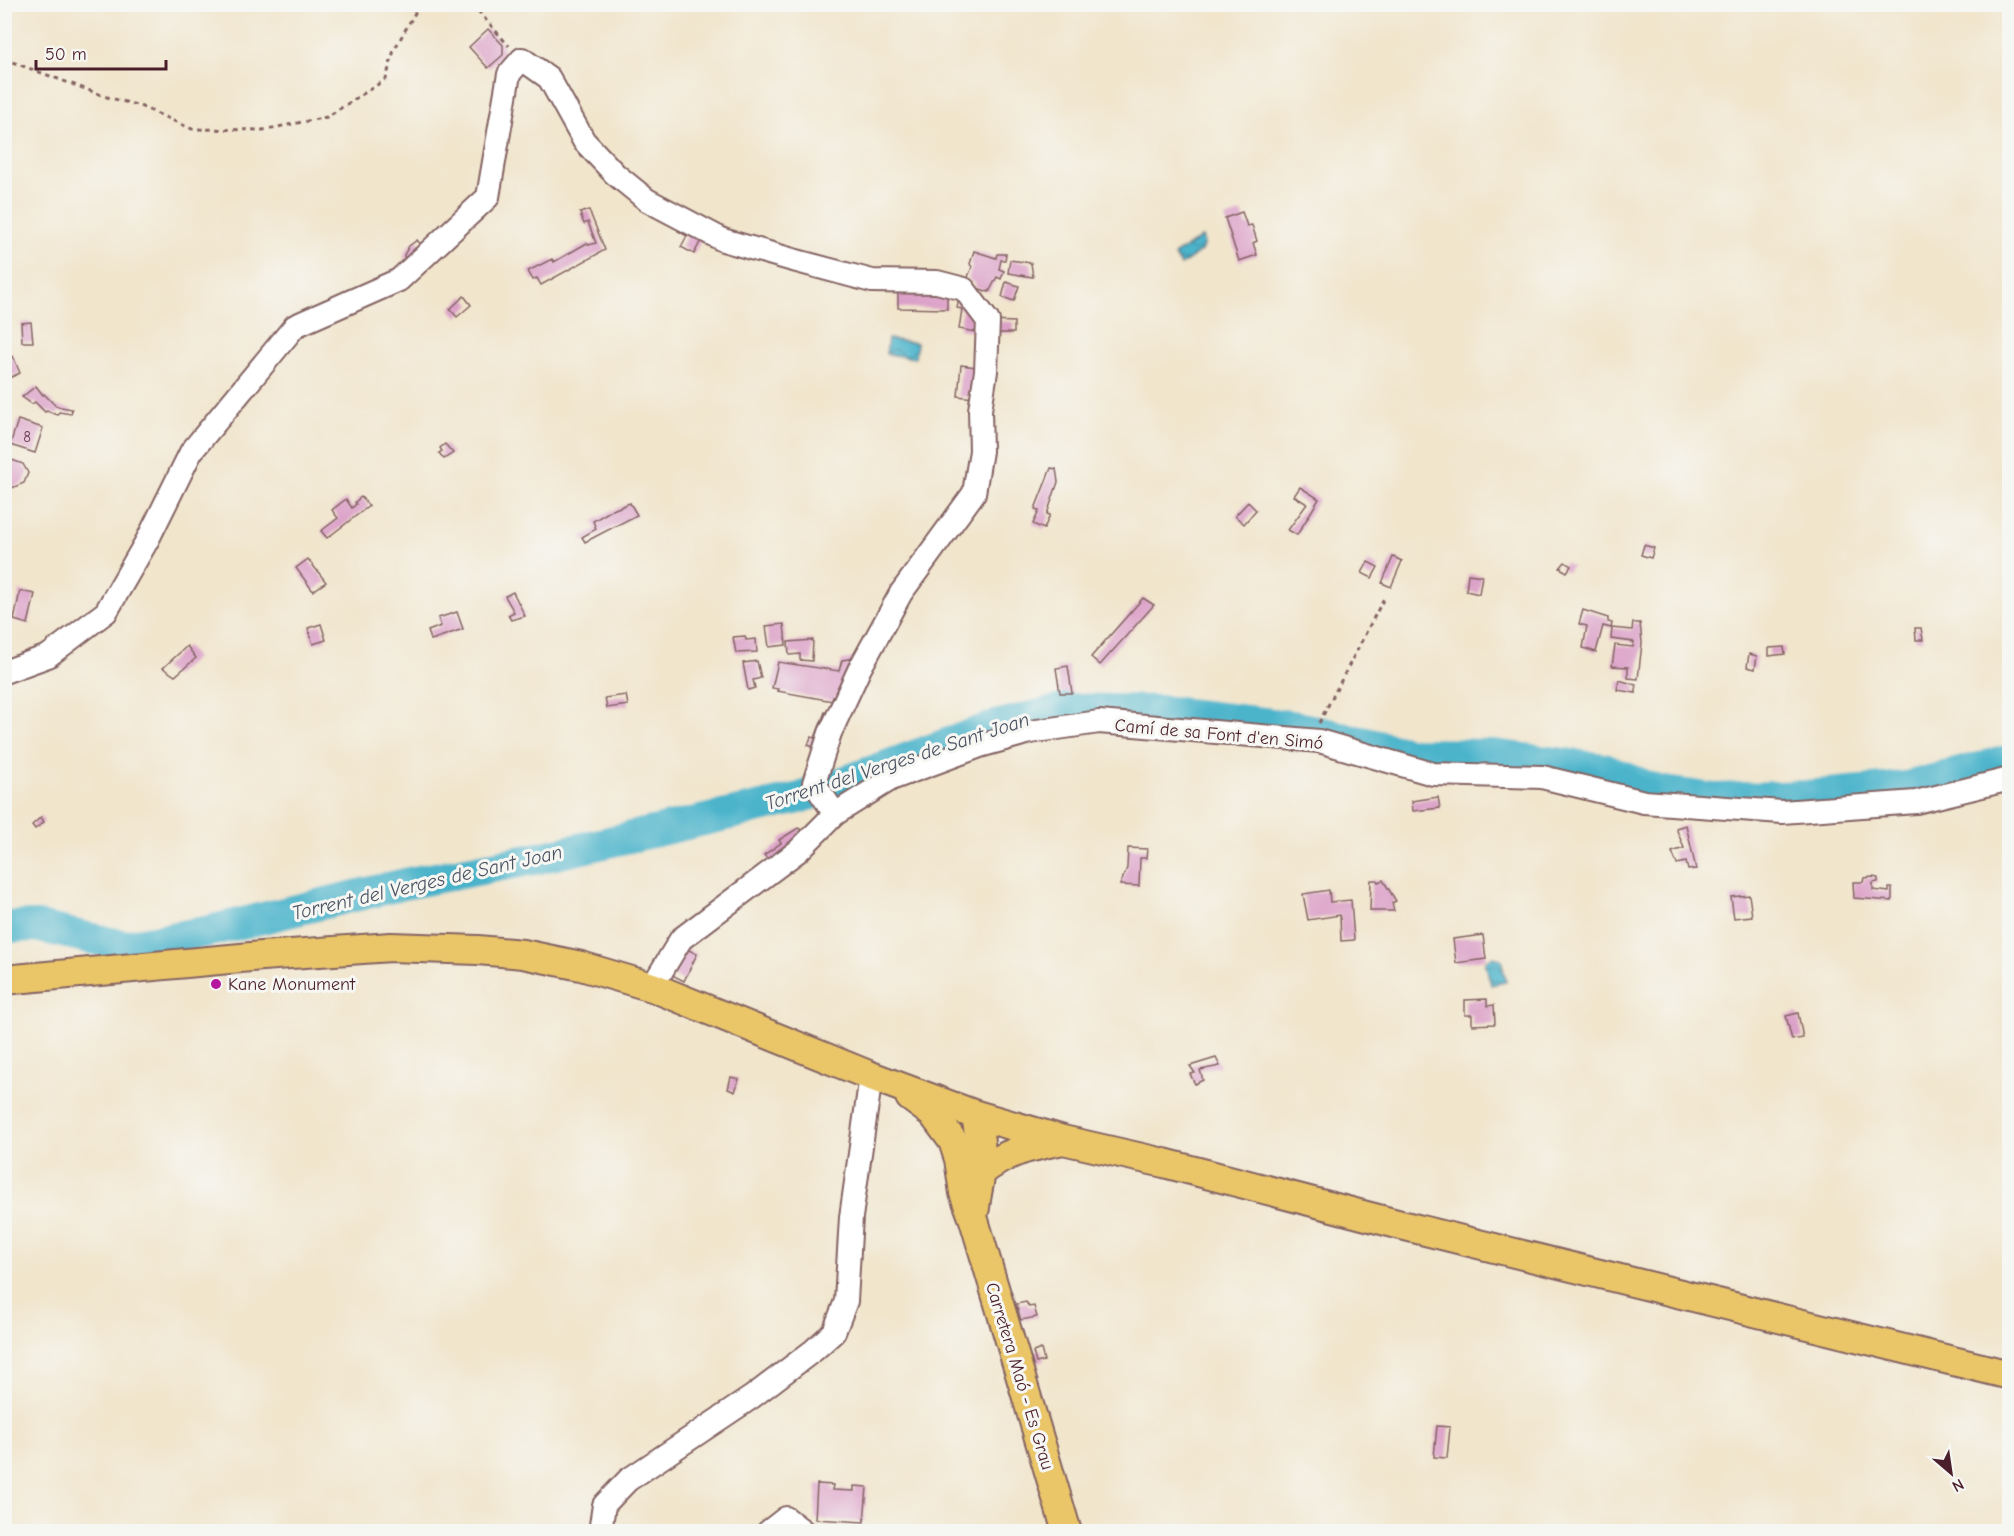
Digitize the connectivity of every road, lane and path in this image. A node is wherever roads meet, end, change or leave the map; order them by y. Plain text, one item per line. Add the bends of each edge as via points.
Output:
1 (420, 4) edge
2 (472, 4) edge
3 (4, 59) edge
4 (522, 59) junction
5 (1384, 598) dead end
6 (4, 672) edge
7 (1322, 718) dead end
8 (2010, 779) edge
9 (824, 798) junction
10 (4, 980) edge
11 (652, 987) junction
12 (883, 1080) junction
13 (976, 1115) junction
14 (1063, 1140) junction
15 (970, 1166) junction
16 (2010, 1375) edge
17 (600, 1532) edge
18 (768, 1532) edge
19 (804, 1532) edge
20 (1067, 1532) edge

1 - 3 path via 394,50 386,79 327,117 263,130 192,129 140,106
2 - 4 path
4 - 6 street via 509,74 488,197 399,280 295,326 191,452 106,612 48,656
4 - 9 street via 549,78 584,141 647,200 723,240 793,261 872,281 937,282 964,289 988,321 980,410 981,451 974,493 901,593 870,649 831,734
5 - 7 path
8 - 9 street, Camí de sa Font d'en Simó via 1916,802 1782,812 1644,802 1542,777 1432,774 1319,741 1099,722 1030,732
9 - 11 street, Camí de sa Font d'en Simó via 798,850 681,939
10 - 11 main road via 391,947 524,954
11 - 12 main road
12 - 13 main road
12 - 15 main road via 938,1120
12 - 17 street via 851,1217 846,1301 834,1332 752,1397 628,1480 604,1505
13 - 14 main road
13 - 15 main road via 981,1152
14 - 15 main road via 1022,1148
14 - 16 main road
15 - 20 main road, Carretera Maó - Es Grau via 976,1190 974,1220
18 - 19 street via 786,1518

